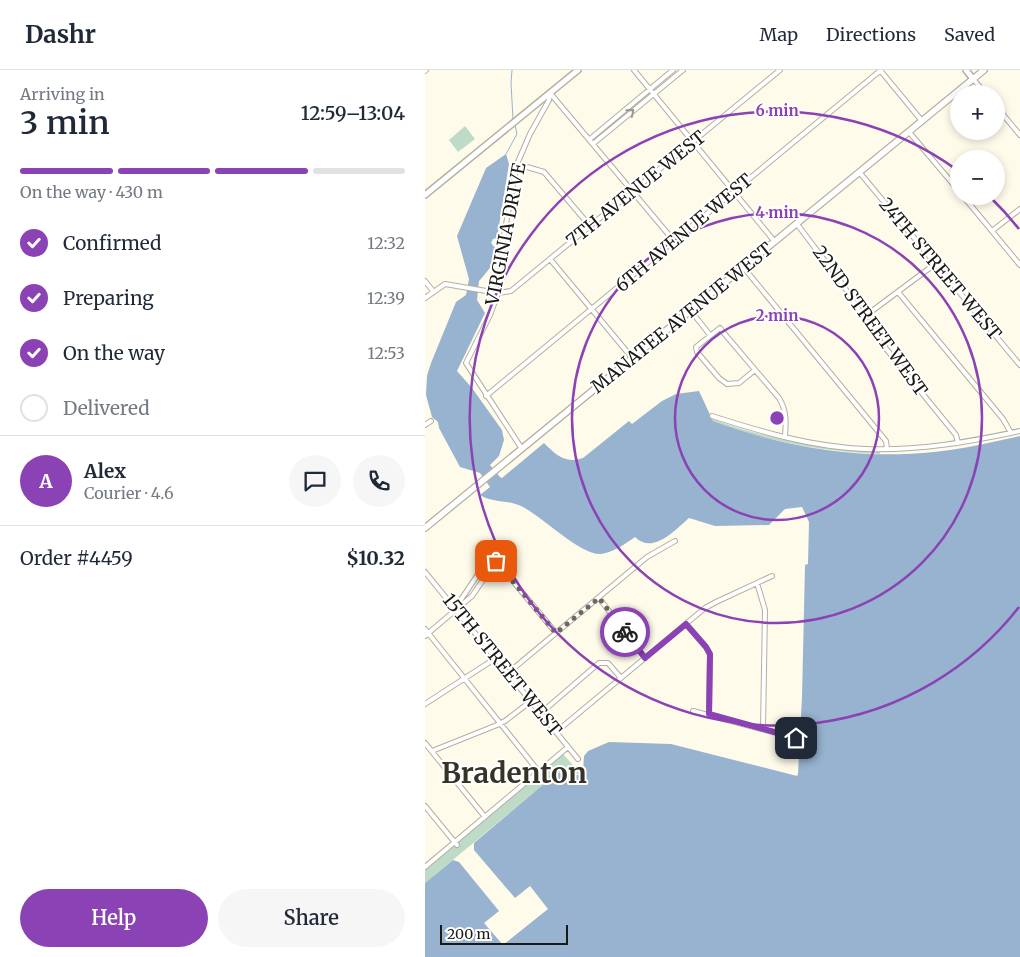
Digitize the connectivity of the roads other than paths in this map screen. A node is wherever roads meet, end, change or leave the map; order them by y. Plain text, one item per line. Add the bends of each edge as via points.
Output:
1 (578, 70) edge
2 (634, 70) edge
3 (673, 70) edge
4 (683, 70) edge
5 (780, 70) edge
6 (880, 70) edge
7 (966, 70) edge
8 (984, 70) edge
9 (973, 79) junction
10 (978, 85) edge
11 (650, 89) junction
12 (550, 93) junction
13 (654, 94) junction
14 (1005, 117) edge
15 (922, 122) junction
16 (909, 132) junction
17 (1020, 135) edge
18 (590, 139) junction
19 (693, 142) junction
20 (594, 143) junction
21 (517, 164) junction
22 (860, 173) junction
23 (950, 180) edge
24 (632, 192) junction
25 (734, 192) junction
26 (425, 195) edge
27 (970, 205) edge
28 (1020, 209) edge
29 (797, 224) junction
30 (590, 226) junction
31 (992, 231) junction
32 (674, 241) junction
33 (775, 242) junction
34 (550, 259) junction
35 (935, 264) junction
36 (1020, 265) edge
37 (744, 268) junction
38 (425, 281) edge
39 (433, 291) junction
40 (898, 292) junction
41 (498, 293) junction
42 (425, 298) edge
43 (592, 309) junction
44 (691, 311) junction
45 (864, 317) junction
46 (710, 335) junction
47 (633, 359) junction
48 (1020, 366) edge
49 (755, 370) junction
50 (486, 396) junction
51 (712, 416) dead end
52 (431, 421) dead end
53 (425, 425) edge
54 (1020, 431) edge
55 (1011, 432) junction
56 (785, 436) junction
57 (958, 443) junction
58 (522, 449) junction
59 (887, 449) junction
60 (425, 528) edge
61 (675, 541) dead end
62 (493, 558) junction
63 (425, 572) edge
64 (773, 576) dead end
65 (757, 583) junction
66 (599, 598) junction
67 (457, 608) junction
68 (686, 624) junction
69 (425, 629) edge
70 (556, 633) junction
71 (427, 634) edge
72 (496, 658) junction
73 (645, 658) junction
74 (508, 673) junction
75 (465, 678) junction
76 (621, 678) junction
77 (531, 700) junction
78 (425, 704) edge
79 (693, 711) dead end
80 (541, 713) junction
81 (709, 714) junction
82 (501, 723) junction
83 (763, 729) junction
84 (556, 732) junction
85 (796, 738) dead end
86 (425, 743) edge
87 (568, 747) junction
88 (432, 751) junction
89 (578, 760) dead end
90 (539, 772) junction
91 (425, 806) edge
92 (485, 817) junction
93 (456, 844) junction
94 (425, 867) edge

1 - 12 street
2 - 11 street
3 - 11 street
4 - 13 street
5 - 19 street, 7TH AVENUE WEST
6 - 15 street
6 - 25 street, 6TH AVENUE WEST
7 - 9 street
8 - 9 main road, MANATEE AVENUE WEST
9 - 10 street
9 - 15 main road, MANATEE AVENUE WEST
11 - 13 street
11 - 18 street
12 - 18 street
12 - 21 street, VIRGINIA DRIVE
12 - 26 street
13 - 19 street
20 -> 13 street
14 - 17 street
15 - 16 main road, MANATEE AVENUE WEST
16 - 22 main road, MANATEE AVENUE WEST
16 - 23 street
18 - 20 street
19 - 24 street, 7TH AVENUE WEST
19 - 25 street
20 - 24 street
21 - 30 street via 545,172
21 - 41 street, VIRGINIA DRIVE via 504,235
22 - 29 main road, MANATEE AVENUE WEST
22 - 35 street, 24TH STREET WEST
24 - 30 street, 7TH AVENUE WEST
24 - 32 street
25 - 32 street, 6TH AVENUE WEST
25 - 33 street
27 - 31 street
28 - 31 street
29 - 33 main road, MANATEE AVENUE WEST
29 - 45 street, 22ND STREET WEST
30 - 34 street, 7TH AVENUE WEST
31 - 36 street
32 - 43 street, 6TH AVENUE WEST
33 - 37 main road, MANATEE AVENUE WEST
34 - 41 street, 7TH AVENUE WEST via 509,293
34 - 43 street
35 - 40 street
35 - 48 street, 24TH STREET WEST
37 - 44 main road, MANATEE AVENUE WEST
37 - 59 street via 886,441
38 - 39 street
39 - 41 street via 445,284
39 - 42 street
40 - 45 street
40 - 55 street
41 - 50 street, VIRGINIA DRIVE via 466,363
43 - 47 street
43 - 50 street, 6TH AVENUE WEST
44 - 46 street
44 - 47 main road, MANATEE AVENUE WEST
45 - 57 street, 22ND STREET WEST via 888,352 956,435
46 - 49 street via 720,328
46 - 49 street via 696,350 723,382 739,383
47 - 58 main road, MANATEE AVENUE WEST
49 - 56 street via 784,406
50 - 58 street, VIRGINIA DRIVE
51 - 56 street
52 - 53 street
54 - 55 street
55 - 57 street
56 - 59 street via 823,444
57 - 59 street
58 - 60 main road, MANATEE AVENUE WEST
61 - 66 street via 647,558
62 - 67 street
62 - 67 street via 472,596
62 - 70 street
63 - 67 street, 15TH STREET WEST
64 - 65 street
65 - 68 street via 711,604
65 - 83 street via 765,610
66 - 70 street
66 - 73 street
67 - 71 street
67 - 72 street, 15TH STREET WEST
68 - 73 street
68 - 81 street via 710,654
69 - 71 street
70 - 74 street
71 - 75 street
72 - 74 street, 15TH STREET WEST
72 - 75 street
73 - 76 street
74 - 77 street, 15TH STREET WEST
75 - 78 street
75 - 82 street
76 - 80 street via 608,663 603,662
76 - 84 street
77 - 80 street, 15TH STREET WEST
77 - 82 street
79 - 81 street
80 - 84 street, 15TH STREET WEST
81 - 83 street
82 - 88 street
82 - 90 street
83 - 85 street
84 - 87 street, 15TH STREET WEST
86 - 88 street
87 - 89 street, 15TH STREET WEST
87 - 90 street
88 - 92 street
90 - 92 street
91 - 93 street
92 - 93 street
93 - 94 street

